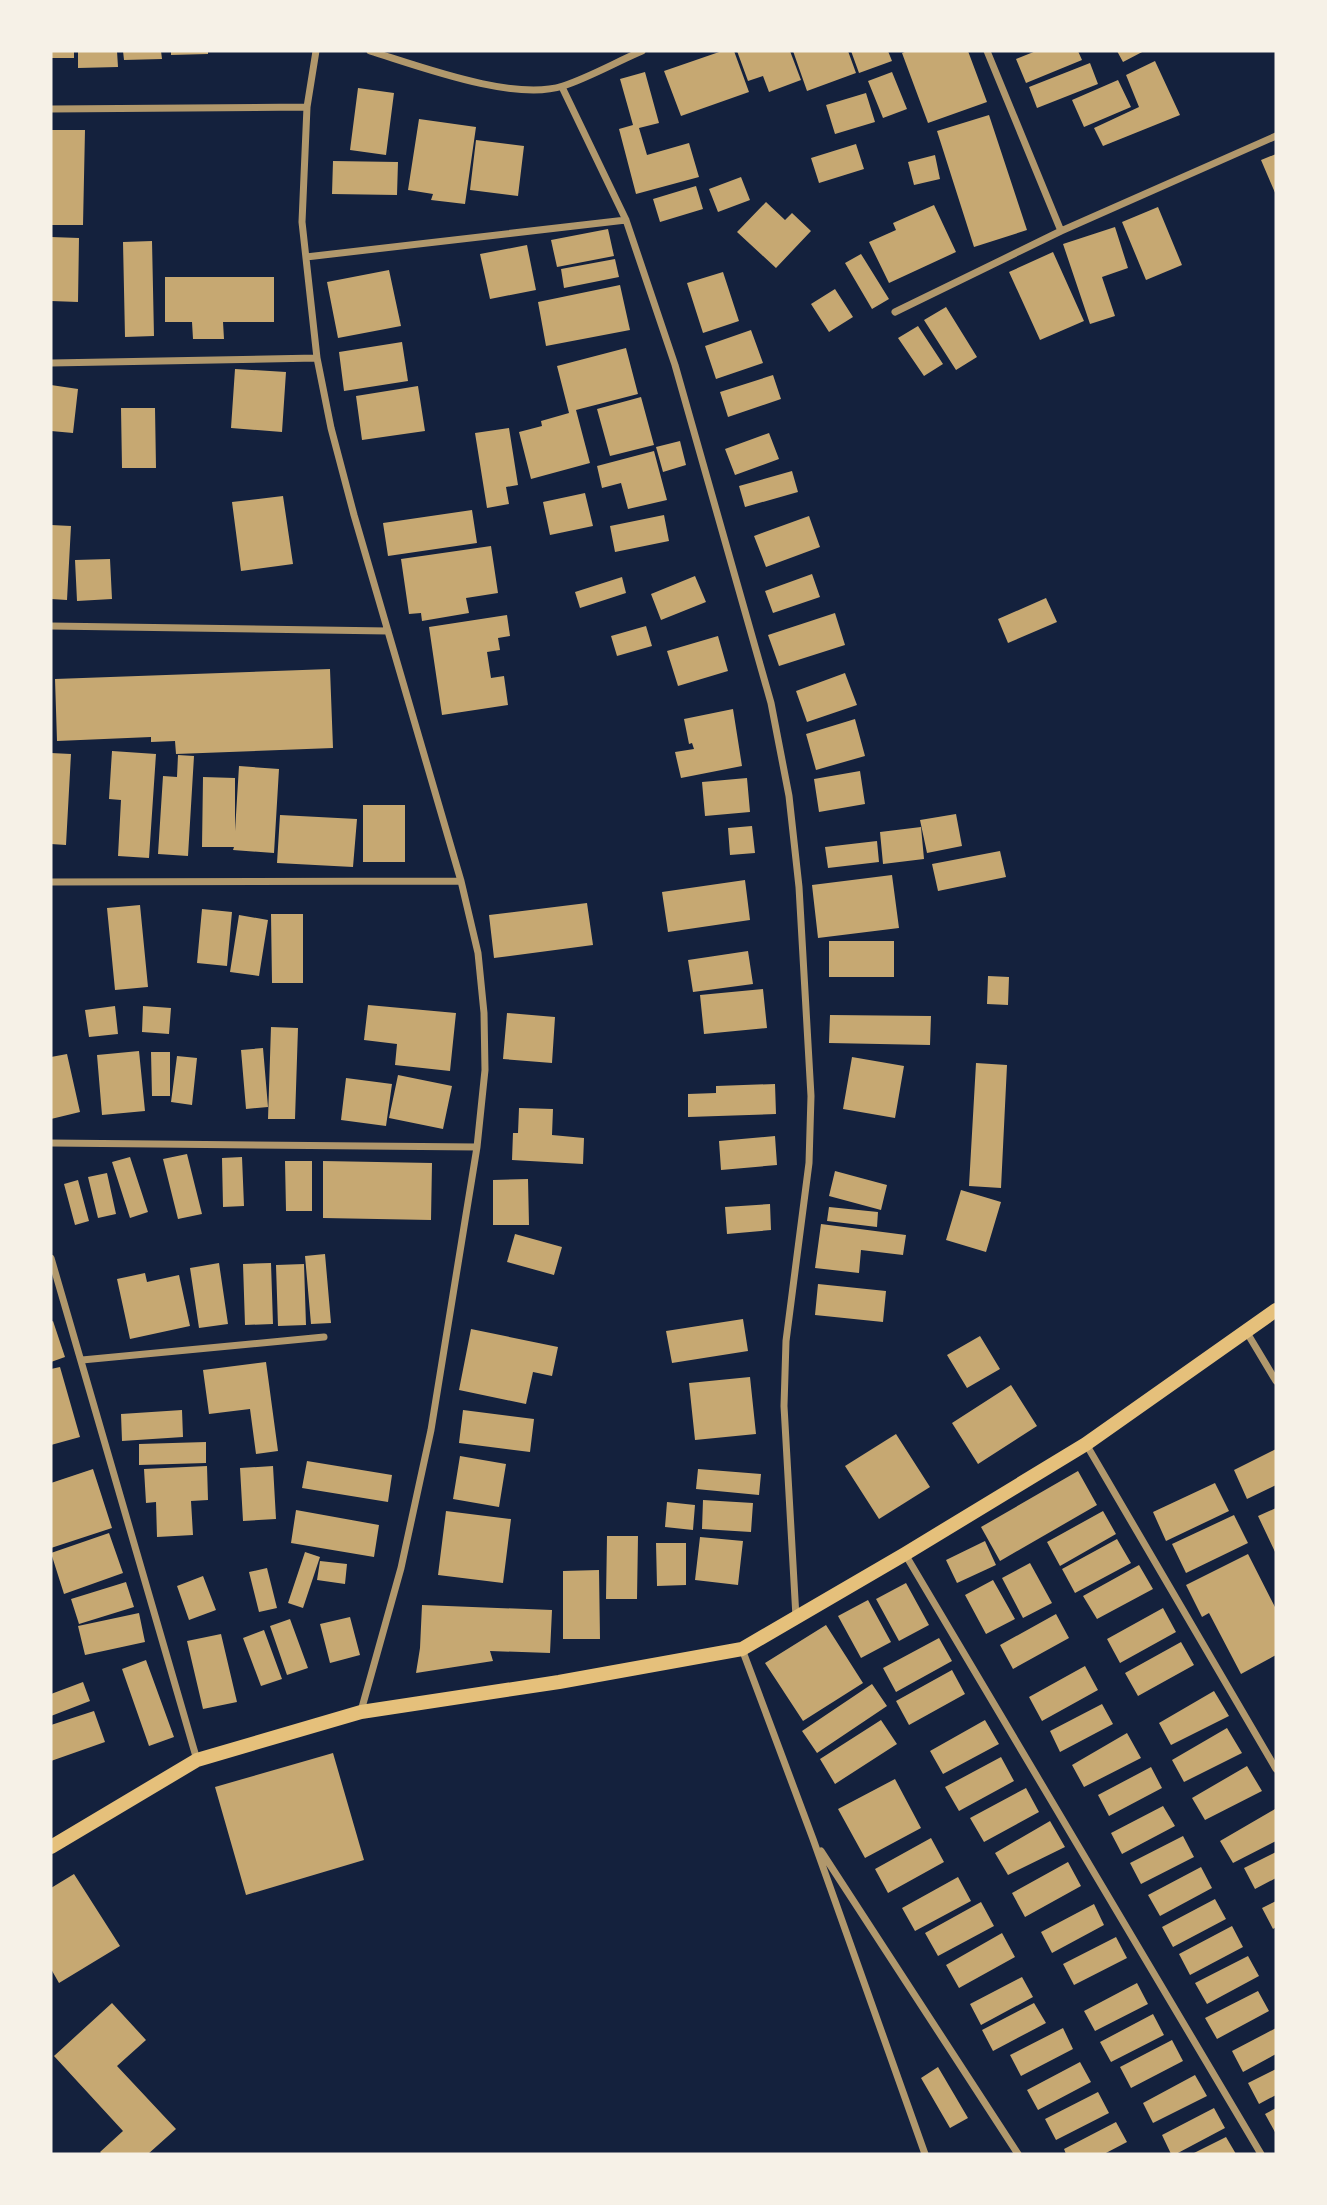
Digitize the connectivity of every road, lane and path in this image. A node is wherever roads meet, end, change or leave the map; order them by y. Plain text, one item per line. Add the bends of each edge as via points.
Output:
1 (316, 51) edge
2 (370, 51) edge
3 (642, 51) edge
4 (987, 51) edge
5 (562, 87) junction
6 (307, 107) junction
7 (51, 109) edge
8 (1276, 136) edge
9 (626, 220) junction
10 (1061, 231) junction
11 (306, 257) junction
12 (895, 312) dead end
13 (317, 358) junction
14 (51, 363) edge
15 (51, 626) edge
16 (388, 631) junction
17 (461, 881) junction
18 (51, 882) edge
19 (51, 1143) edge
20 (477, 1147) junction
21 (51, 1258) edge
22 (1276, 1310) edge
23 (1246, 1331) junction
24 (324, 1337) dead end
25 (82, 1360) junction
26 (1276, 1381) edge
27 (1086, 1444) junction
28 (905, 1554) junction
29 (796, 1618) junction
30 (742, 1649) junction
31 (361, 1712) junction
32 (197, 1760) junction
33 (1276, 1769) edge
34 (813, 1839) junction
35 (51, 1847) edge
36 (925, 2154) edge
37 (1018, 2154) edge
38 (1261, 2154) edge

1 - 6 street
2 - 5 street via 473,83
3 - 5 street
4 - 10 street
5 - 9 street
6 - 7 street
6 - 11 street via 302,183
8 - 10 street
9 - 11 street
9 - 29 street via 675,365 771,703 789,796 811,1096 808,1163 786,1341 784,1406
10 - 12 street
11 - 13 street
13 - 14 street
13 - 16 street via 331,428
15 - 16 street
16 - 17 street
17 - 18 street
17 - 20 street via 478,953 484,1013 485,1070
19 - 20 street
20 - 31 street via 431,1430 401,1568
21 - 25 street
22 - 23 main road
23 - 26 street
23 - 27 main road
24 - 25 street
25 - 32 street
27 - 28 main road
27 - 33 street
28 - 29 main road
28 - 38 street
29 - 30 main road
30 - 31 main road
30 - 34 street
31 - 32 main road
32 - 35 main road
34 - 36 street
34 - 37 street

